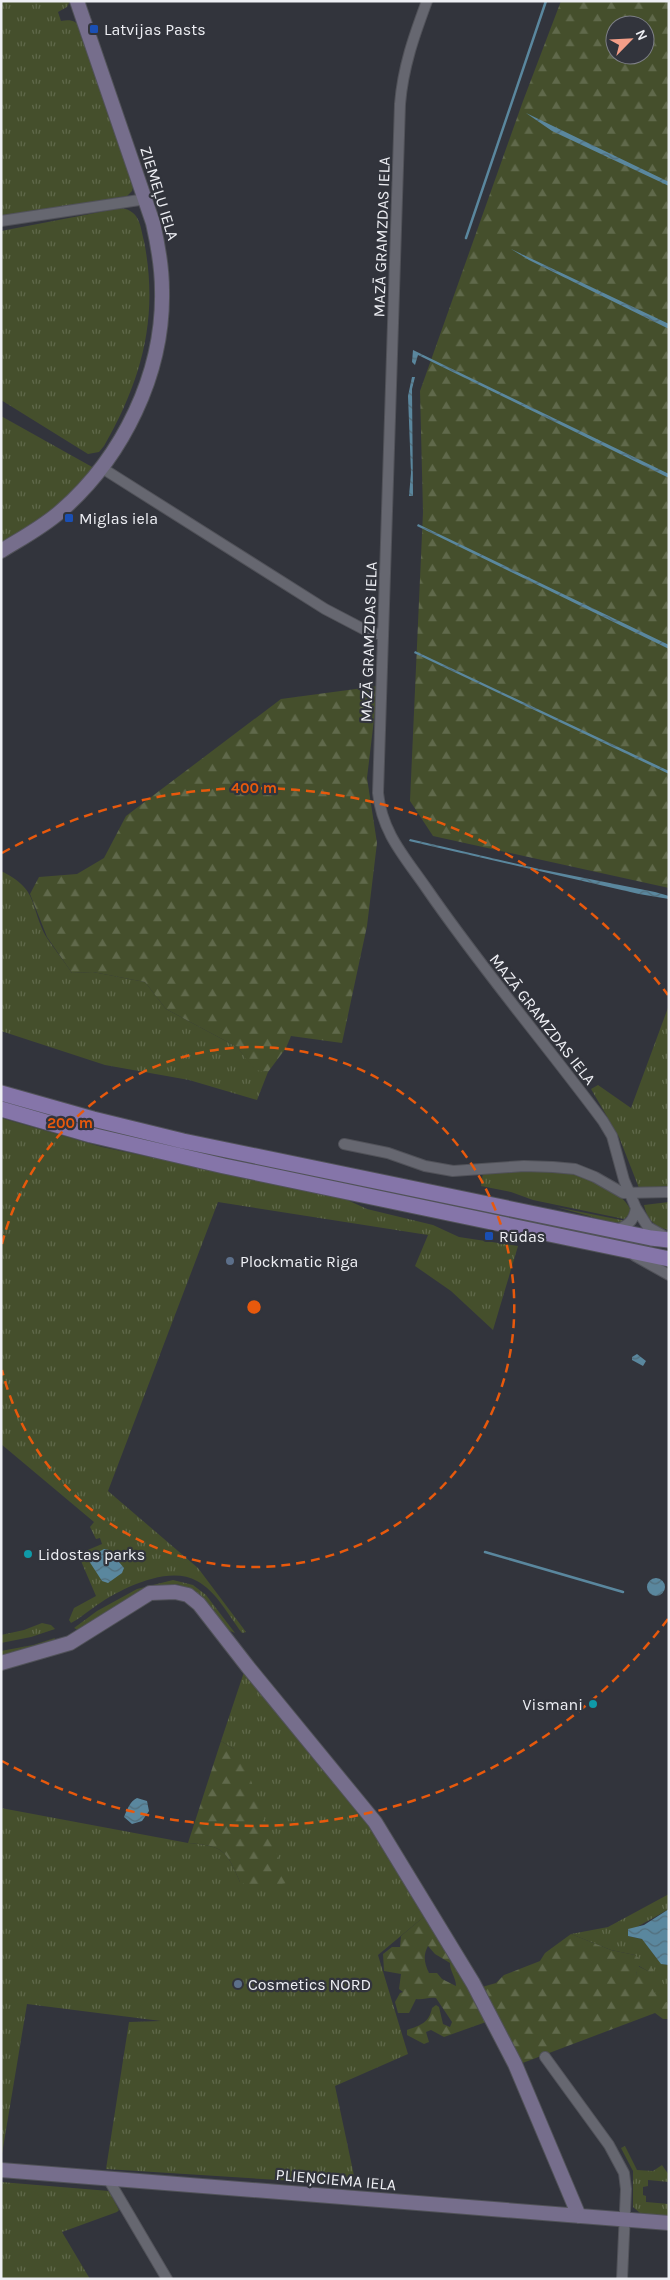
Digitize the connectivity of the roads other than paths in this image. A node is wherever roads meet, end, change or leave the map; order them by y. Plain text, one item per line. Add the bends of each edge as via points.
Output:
1 (77, 1) edge
2 (427, 1) edge
3 (146, 199) junction
4 (1, 220) edge
5 (102, 468) junction
6 (1, 551) edge
7 (383, 635) junction
8 (1, 1093) edge
9 (1, 1108) edge
10 (344, 1144) dead end
11 (669, 1192) edge
12 (629, 1194) junction
13 (636, 1208) junction
14 (614, 1231) junction
15 (669, 1239) edge
16 (623, 1249) junction
17 (669, 1259) edge
18 (669, 1275) edge
19 (1, 1663) edge
20 (545, 2057) dead end
21 (1, 2170) edge
22 (106, 2178) junction
23 (579, 2216) junction
24 (624, 2219) junction
25 (669, 2223) edge
26 (167, 2279) edge
27 (622, 2279) edge

1 - 3 street, ZIEMEĻU IELA
2 - 7 street, MAZĀ GRAMZDAS IELA via 409,50 400,104
3 - 4 street
3 - 5 street, ZIEMEĻU IELA via 160,255 160,329 151,370 138,405 122,439
5 - 6 street, ZIEMEĻU IELA via 60,512
5 - 7 street via 325,609 369,632
7 - 12 street, MAZĀ GRAMZDAS IELA via 378,792 383,822 459,936 603,1121 618,1152
8 - 14 main road via 182,1141
9 - 16 main road via 91,1135 215,1164
10 - 12 street via 453,1171 524,1166 575,1169
11 - 12 street
12 - 13 street, MAZĀ GRAMZDAS IELA
13 - 14 street via 632,1221
13 - 15 street, MAZĀ GRAMZDAS IELA via 648,1227
14 - 15 main road
16 - 17 main road
16 - 18 street
19 - 23 street via 70,1643 150,1593 175,1592 188,1595 200,1604 375,1822 473,1984 515,2064
20 - 24 street via 620,2163 626,2183
21 - 22 street, PLIEŅCIEMA IELA
22 - 23 street, PLIEŅCIEMA IELA
22 - 26 street
23 - 24 street, PLIEŅCIEMA IELA
24 - 25 street, PLIEŅCIEMA IELA
24 - 27 street

